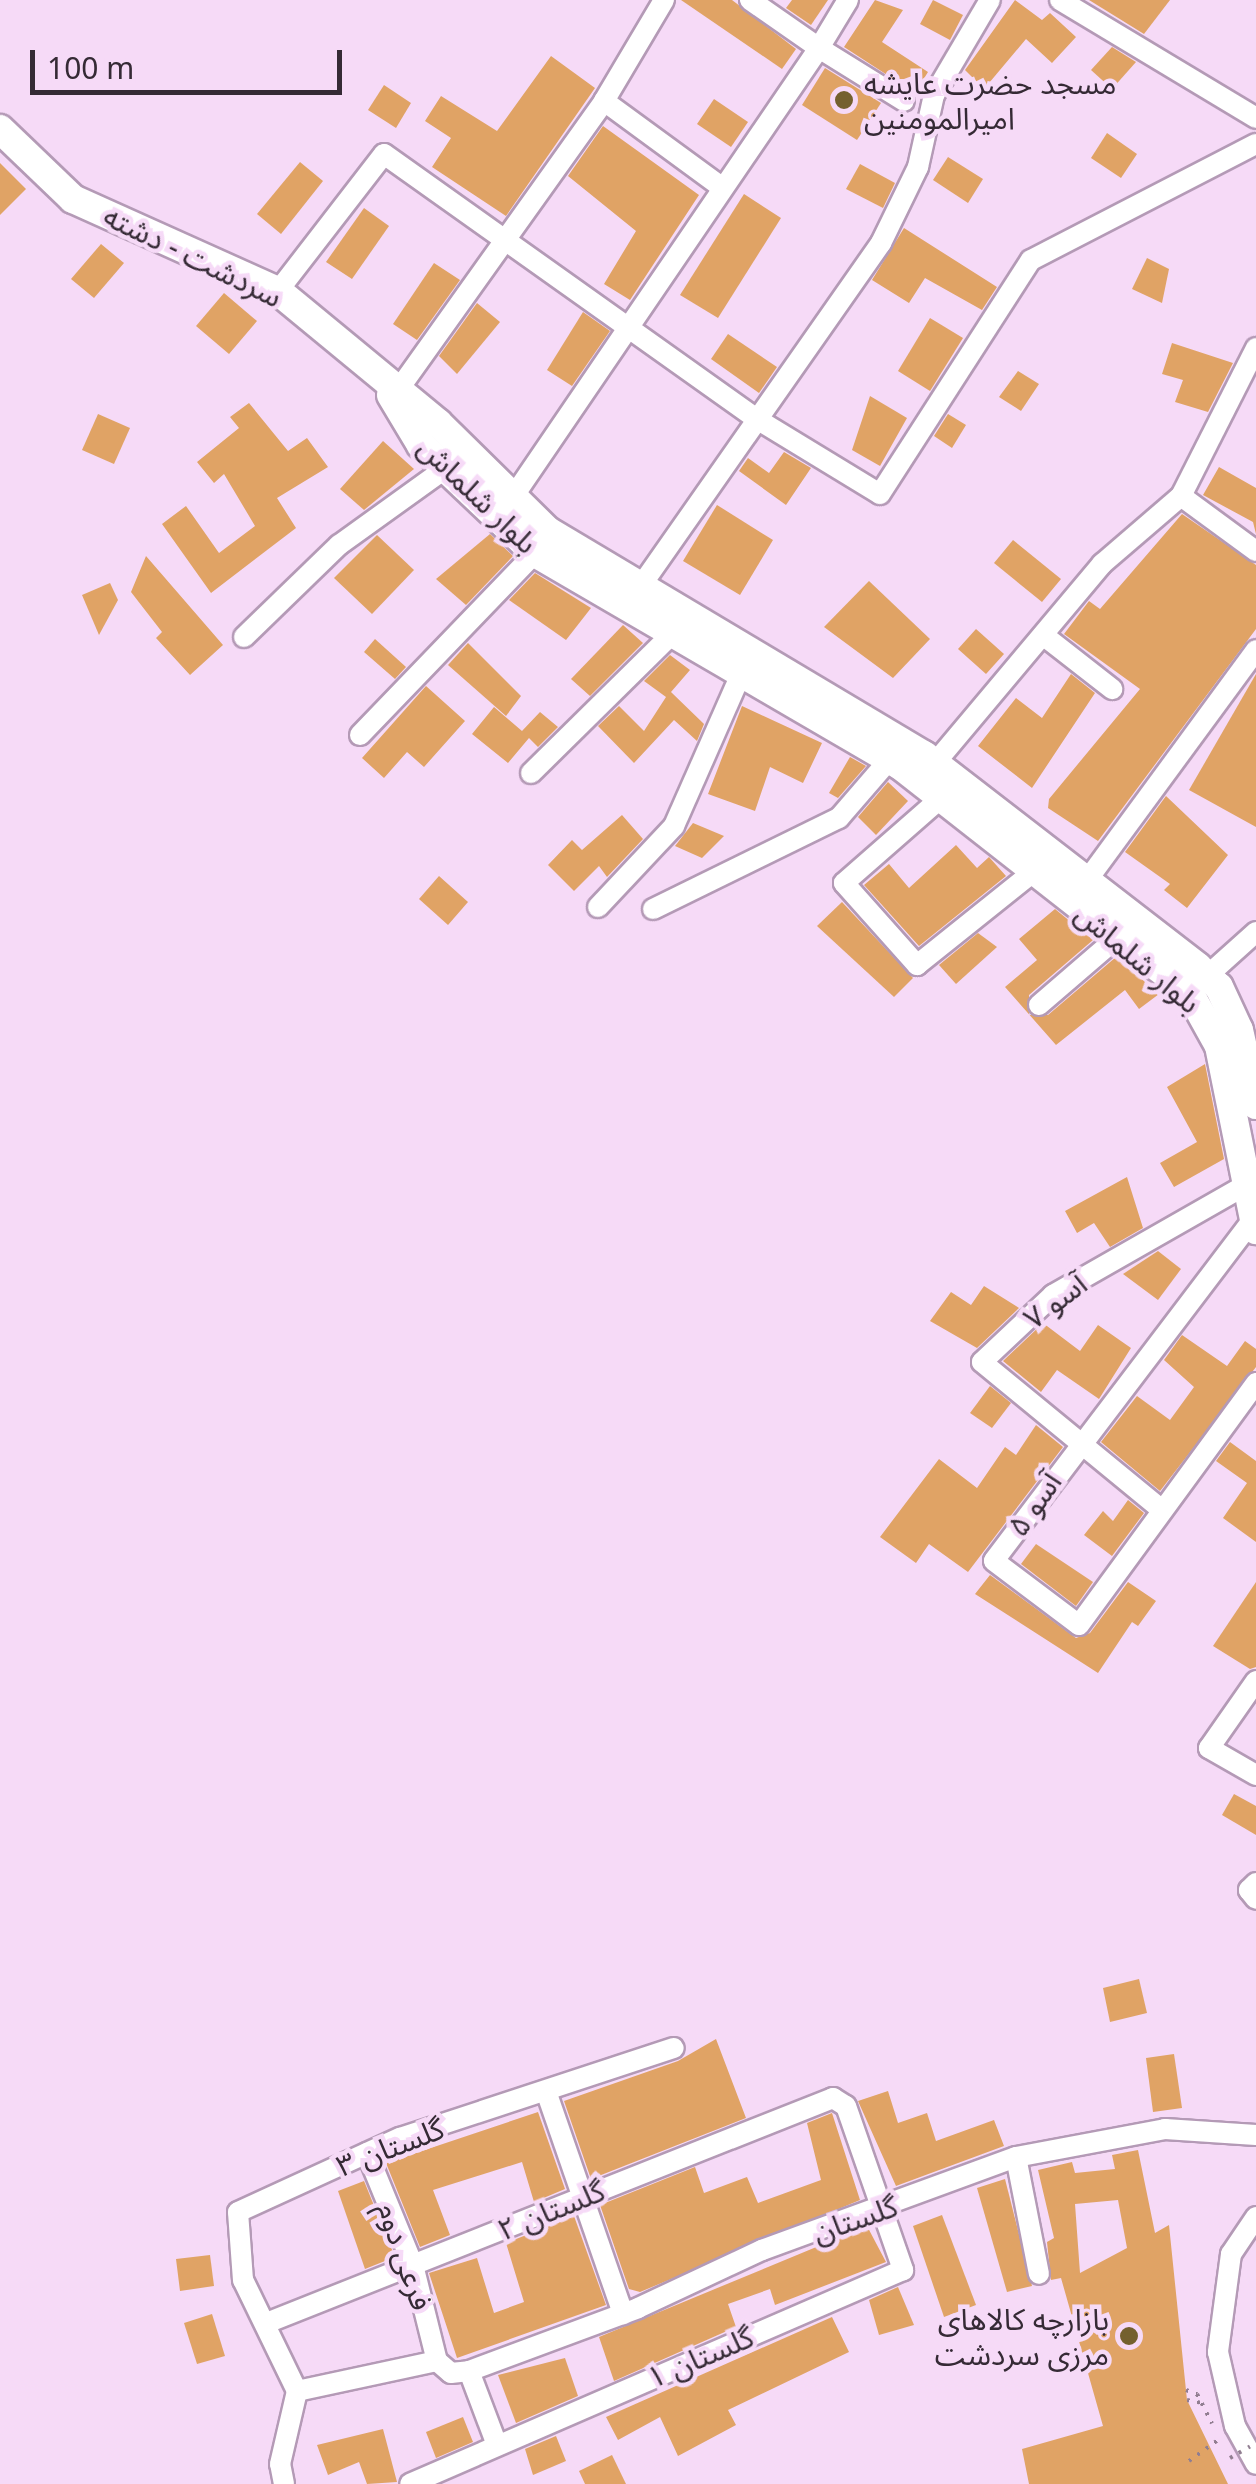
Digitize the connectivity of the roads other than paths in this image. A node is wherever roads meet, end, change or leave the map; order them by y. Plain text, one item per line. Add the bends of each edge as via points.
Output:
1 (664, 0) edge
2 (750, 0) edge
3 (848, 0) edge
4 (990, 0) edge
5 (1060, 0) edge
6 (819, 48) junction
7 (904, 100) dead end
8 (604, 101) junction
9 (1256, 118) edge
10 (0, 129) edge
11 (1256, 144) edge
12 (722, 188) junction
13 (502, 240) junction
14 (278, 291) junction
15 (632, 326) junction
16 (1256, 348) edge
17 (391, 390) junction
18 (760, 421) junction
19 (479, 480) junction
20 (1181, 496) junction
21 (1256, 550) edge
22 (535, 552) junction
23 (638, 590) junction
24 (1043, 634) junction
25 (670, 636) junction
26 (244, 637) dead end
27 (1256, 650) edge
28 (741, 674) junction
29 (1112, 689) dead end
30 (360, 736) dead end
31 (890, 759) junction
32 (935, 764) junction
33 (531, 774) dead end
34 (941, 798) junction
35 (1034, 872) junction
36 (1086, 884) junction
37 (598, 908) dead end
38 (653, 909) dead end
39 (1256, 932) edge
40 (1118, 938) junction
41 (1207, 976) junction
42 (1039, 1005) dead end
43 (1256, 1105) edge
44 (1242, 1187) junction
45 (1253, 1226) edge
46 (1256, 1383) edge
47 (1079, 1440) junction
48 (1162, 1510) junction
49 (1256, 1681) edge
50 (1256, 1775) edge
51 (1256, 1883) edge
52 (1256, 1899) edge
53 (674, 2048) dead end
54 (547, 2094) junction
55 (1256, 2135) edge
56 (367, 2153) junction
57 (1016, 2157) junction
58 (581, 2198) junction
59 (886, 2210) junction
60 (1256, 2217) edge
61 (414, 2265) junction
62 (1039, 2274) dead end
63 (623, 2314) junction
64 (269, 2322) junction
65 (437, 2361) junction
66 (470, 2371) junction
67 (297, 2391) junction
68 (497, 2444) junction
69 (1256, 2464) edge
70 (440, 2478) edge
71 (284, 2484) edge
72 (410, 2484) edge

1 - 8 street
2 - 6 street
3 - 6 street
4 - 18 street via 934,95 918,167 880,243
5 - 9 street
6 - 7 street
6 - 12 street
8 - 12 street
8 - 13 street
10 - 14 main road, سردشت - دشته via 73,199
11 - 18 street via 1031,260 880,494
12 - 15 street
13 - 14 street via 384,154
13 - 15 street
13 - 17 street
14 - 17 main road, سردشت - دشته
15 - 18 street
15 - 19 street
16 - 20 street
17 - 19 main road, بلوار شلماش
18 - 23 street
19 - 22 main road, بلوار شلماش
19 - 23 main road, بلوار شلماش
19 - 26 street via 339,545
20 - 21 street
20 - 24 street via 1102,564
22 - 25 main road, بلوار شلماش
22 - 30 street
23 - 32 main road, بلوار شلماش via 786,669
24 - 29 street
24 - 32 street
25 - 28 main road, بلوار شلماش
25 - 33 street
27 - 36 street
28 - 31 main road, بلوار شلماش
28 - 37 street via 674,826
31 - 34 main road, بلوار شلماش
31 - 38 street via 839,818
32 - 36 main road, بلوار شلماش
34 - 35 main road, بلوار شلماش
34 - 35 street via 844,884 918,965
35 - 40 main road, بلوار شلماش
36 - 41 main road, بلوار شلماش
39 - 41 street
40 - 42 street
40 - 44 main road, بلوار شلماش via 1207,1015
41 - 43 main road, بلوار شلماش via 1239,1030
44 - 45 main road, بلوار شلماش
44 - 47 street, آسو ۷ via 1054,1295 982,1362
45 - 47 street, آسو ۵
46 - 48 street, آسو ۵
47 - 48 street
47 - 48 street, آسو ۵ via 994,1560 1078,1625
49 - 50 street via 1209,1748
51 - 52 street via 1249,1890
53 - 54 street, گلستان ۳
54 - 56 street, گلستان ۳
54 - 58 street
55 - 57 street, گلستان via 1165,2129
56 - 61 street, فرعی دوم
56 - 64 street, گلستان ۳ via 238,2212 243,2280
57 - 59 street, گلستان
57 - 62 street
58 - 59 street, گلستان ۲ via 832,2098 846,2106
58 - 61 street, گلستان ۲
58 - 63 street
59 - 63 street, گلستان via 762,2250
59 - 68 street, گلستان ۱ via 902,2270
60 - 69 street via 1231,2254 1218,2352 1235,2426
61 - 64 street, گلستان ۲
61 - 65 street, فرعی دوم
63 - 66 street, گلستان
64 - 67 street
65 - 66 street via 451,2373
65 - 67 street
66 - 68 street
67 - 71 street via 280,2464
68 - 70 street, گلستان ۱
70 - 72 street, گلستان ۱

